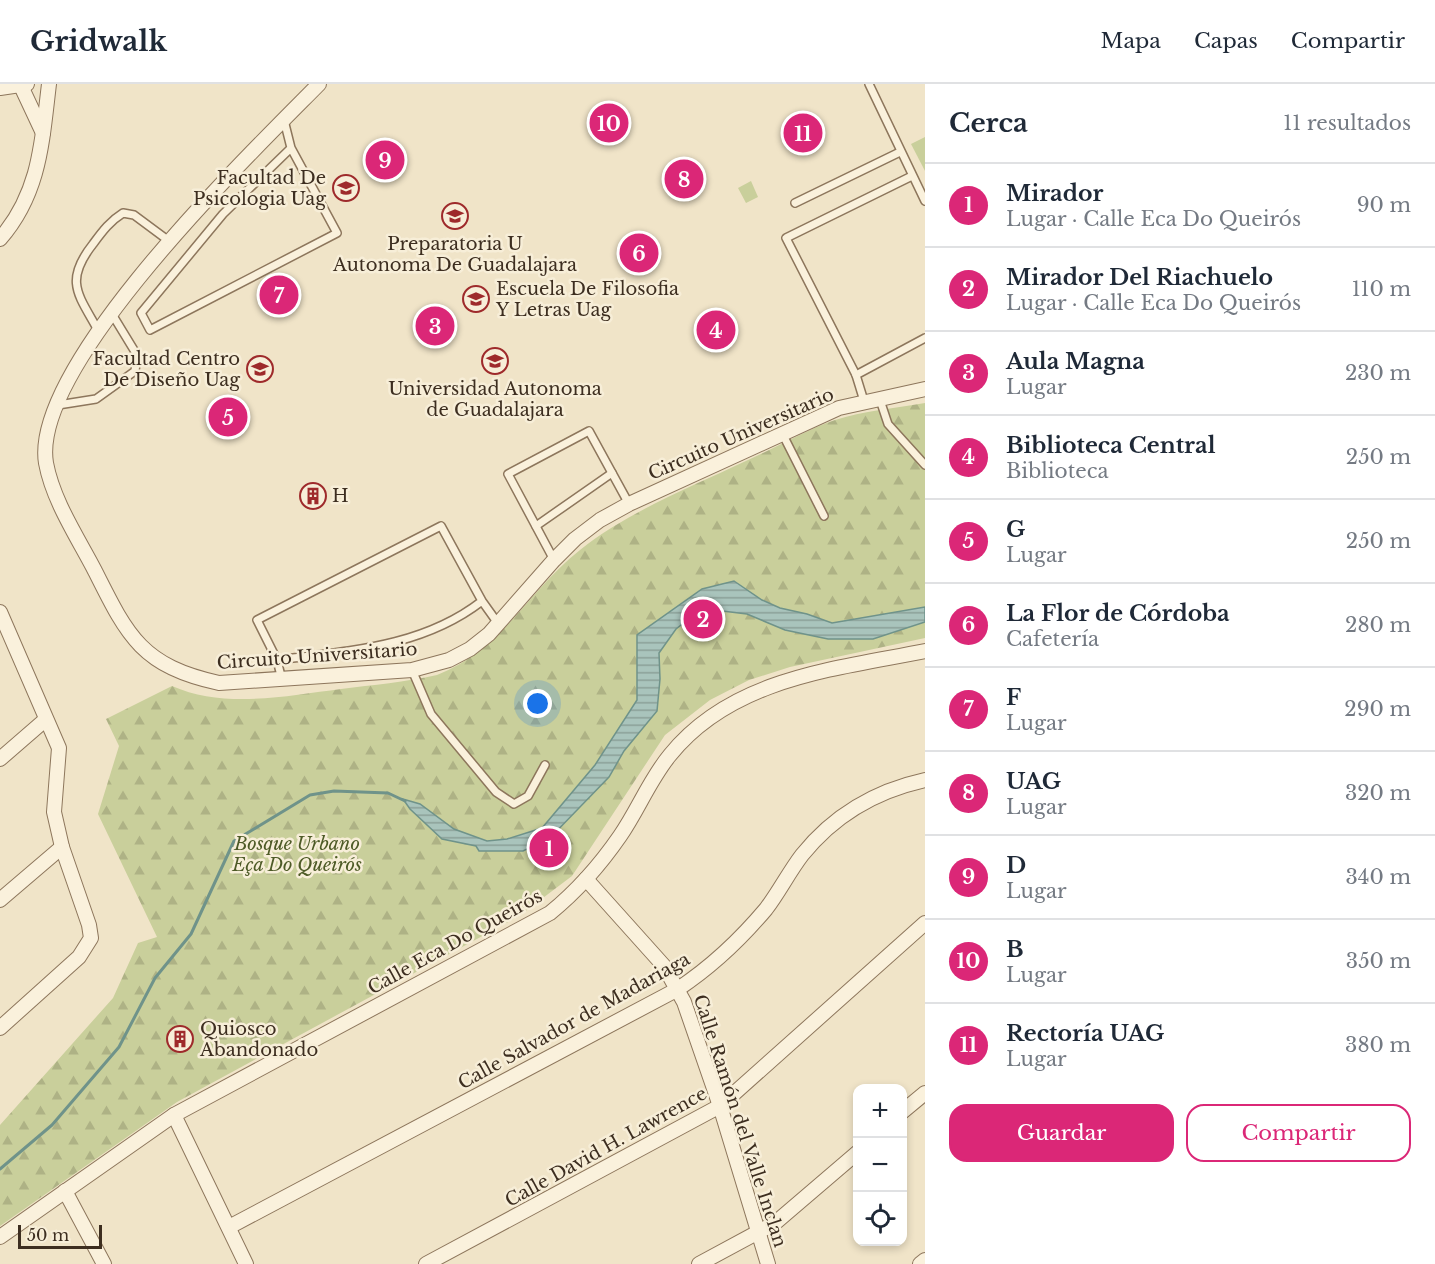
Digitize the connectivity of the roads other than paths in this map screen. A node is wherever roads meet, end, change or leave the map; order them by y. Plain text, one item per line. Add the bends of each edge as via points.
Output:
1 (49, 84) edge
2 (319, 84) edge
3 (869, 84) edge
4 (24, 85) edge
5 (0, 88) edge
6 (284, 119) junction
7 (43, 133) junction
8 (291, 148) junction
9 (900, 152) junction
10 (912, 176) junction
11 (925, 201) edge
12 (795, 203) dead end
13 (0, 239) edge
14 (170, 242) junction
15 (112, 314) junction
16 (99, 332) junction
17 (925, 338) edge
18 (856, 375) junction
19 (925, 389) edge
20 (879, 397) junction
21 (864, 401) junction
22 (55, 405) junction
23 (782, 434) junction
24 (925, 465) edge
25 (612, 473) junction
26 (628, 504) junction
27 (824, 516) dead end
28 (536, 526) junction
29 (554, 560) junction
30 (482, 601) junction
31 (0, 612) edge
32 (497, 622) junction
33 (4, 633) edge
34 (925, 651) edge
35 (277, 660) junction
36 (412, 670) junction
37 (282, 680) junction
38 (45, 720) junction
39 (0, 759) edge
40 (545, 765) dead end
41 (925, 780) edge
42 (62, 847) junction
43 (586, 879) junction
44 (0, 900) edge
45 (925, 923) edge
46 (678, 989) junction
47 (0, 1028) edge
48 (925, 1093) edge
49 (720, 1106) junction
50 (907, 1109) edge
51 (174, 1115) junction
52 (853, 1156) edge
53 (64, 1191) junction
54 (229, 1227) junction
55 (759, 1233) junction
56 (0, 1237) edge
57 (925, 1260) edge
58 (104, 1264) edge
59 (246, 1264) edge
60 (426, 1264) edge
61 (699, 1264) edge
62 (768, 1264) edge
63 (920, 1264) edge

1 - 7 street
2 - 6 street, Circuito Universitario
3 - 9 lane
4 - 5 street
4 - 7 street
6 - 8 lane
6 - 14 street, Circuito Universitario via 192,213
7 - 13 street via 30,190 14,223
8 - 8 lane via 337,233 150,330 141,313 223,214
9 - 10 lane
9 - 12 lane
10 - 11 lane
10 - 18 lane via 786,238
14 - 15 street, Circuito Universitario
14 - 16 lane via 134,215 123,213 112,220 81,260 75,276 80,296
15 - 16 street, Circuito Universitario
15 - 22 lane via 137,354 135,371 96,399
16 - 22 street, Circuito Universitario
17 - 18 lane
18 - 21 lane
19 - 20 street, Circuito Universitario
20 - 21 street, Circuito Universitario
20 - 24 lane via 888,424
21 - 23 street, Circuito Universitario
22 - 37 street, Circuito Universitario via 46,441 46,463 54,490 121,624 139,646 187,676 219,683
23 - 26 street, Circuito Universitario
23 - 27 lane
25 - 26 lane
25 - 28 lane
25 - 28 lane via 589,431 508,474
26 - 29 street, Circuito Universitario via 600,520
28 - 29 lane
29 - 32 street, Circuito Universitario
30 - 32 lane
30 - 35 lane via 459,618 401,642
30 - 35 lane via 441,525 257,620
31 - 33 street
32 - 36 street, Circuito Universitario via 470,649 431,667
33 - 38 street
34 - 43 street, Calle Eca Do Queirós via 790,679 752,693 722,710 669,756 620,837
35 - 37 lane
36 - 37 street, Circuito Universitario
36 - 40 lane via 431,714 496,792 514,804 528,796
38 - 39 street
38 - 42 street via 59,748 54,812
41 - 46 street, Calle Salvador de Madariaga via 881,793 839,818 801,857 744,934
42 - 44 street
42 - 47 street via 91,938 79,957
43 - 46 street, Calle Ramón del Valle Inclan via 657,958
43 - 51 street, Calle Eca Do Queirós via 550,913
45 - 49 street, Calle David H. Lawrence
46 - 49 street, Calle Ramón del Valle Inclan
46 - 54 street, Calle Salvador de Madariaga
48 - 50 street
49 - 55 street, Calle Ramón del Valle Inclan
49 - 60 street, Calle David H. Lawrence
51 - 53 street, Calle Eca Do Queirós
51 - 54 street
52 - 55 street via 786,1215
53 - 56 street, Calle Eca Do Queirós
53 - 58 street
54 - 59 street
55 - 61 street
55 - 62 street, Calle Ramón del Valle Inclan
57 - 63 street

